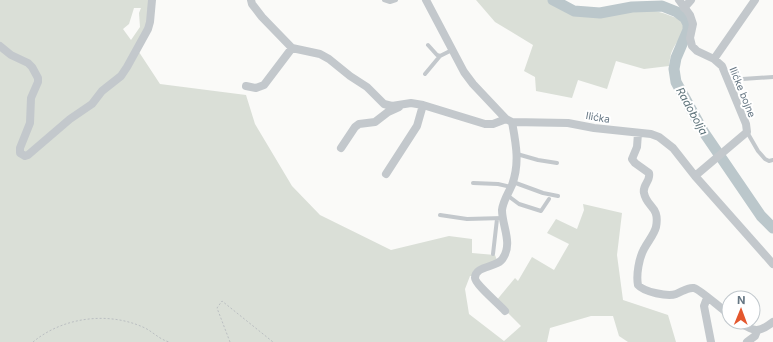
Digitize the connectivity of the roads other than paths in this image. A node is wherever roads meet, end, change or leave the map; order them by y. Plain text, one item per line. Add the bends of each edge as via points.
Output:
1 (152, 0) edge
2 (251, 0) edge
3 (384, 0) edge
4 (396, 0) edge
5 (426, 0) edge
6 (679, 0) edge
7 (691, 0) edge
8 (755, 0) edge
9 (684, 8) junction
10 (428, 45) dead end
11 (0, 46) edge
12 (292, 48) junction
13 (452, 50) junction
14 (440, 56) junction
15 (714, 59) junction
16 (425, 74) dead end
17 (773, 77) edge
18 (728, 80) junction
19 (246, 86) dead end
20 (411, 103) junction
21 (423, 105) junction
22 (509, 120) junction
23 (747, 132) junction
24 (638, 133) junction
25 (341, 148) dead end
26 (517, 154) junction
27 (773, 160) edge
28 (556, 163) dead end
29 (386, 174) dead end
30 (695, 176) junction
31 (473, 183) dead end
32 (510, 188) junction
33 (558, 196) dead end
34 (549, 199) dead end
35 (440, 215) dead end
36 (500, 219) junction
37 (494, 254) dead end
38 (773, 264) edge
39 (707, 298) junction
40 (721, 308) edge
41 (505, 311) dead end
42 (773, 322) edge
43 (754, 330) edge
44 (757, 331) junction
45 (711, 342) edge
46 (747, 342) edge

1 - 11 street via 148,29 121,76 102,91 92,104 25,156 20,153 20,148 30,123 31,98 38,78 28,63
2 - 12 street via 262,17
3 - 4 lane
5 - 13 street
6 - 9 street, Ilićke bojne
7 - 9 street
8 - 15 street
9 - 15 street, Ilićke bojne via 693,24 690,38 692,46
10 - 14 lane
12 - 19 street via 264,86
12 - 20 street via 320,54 329,59 388,106
13 - 14 lane
13 - 22 street via 473,84
14 - 16 lane
15 - 18 street, Ilićke bojne via 722,66
17 - 18 lane
18 - 23 street, Ilićke bojne
20 - 21 street, Ilićka
20 - 25 street via 388,112 375,122 359,124
21 - 22 street, Ilićka via 485,124
21 - 29 street via 417,126
22 - 24 street, Ilićka via 552,121
22 - 26 street
23 - 27 lane via 761,156 768,161
23 - 30 street, Ilićke bojne
24 - 30 street, Ilićka via 659,137 673,148
24 - 39 street via 637,147 632,159 649,173 644,193 657,216 655,231 642,253 638,285 643,289 670,295 694,288 700,290
26 - 28 lane
26 - 32 street via 516,170
30 - 38 street, Ilićka
31 - 32 lane via 498,184
32 - 33 lane
32 - 34 lane via 519,204 541,211
32 - 36 street
35 - 36 lane via 467,219
36 - 37 lane
36 - 41 street via 507,237 504,257 498,263 477,272 475,280
39 - 40 street
39 - 45 street via 704,306
42 - 44 street
43 - 44 street
44 - 46 street

